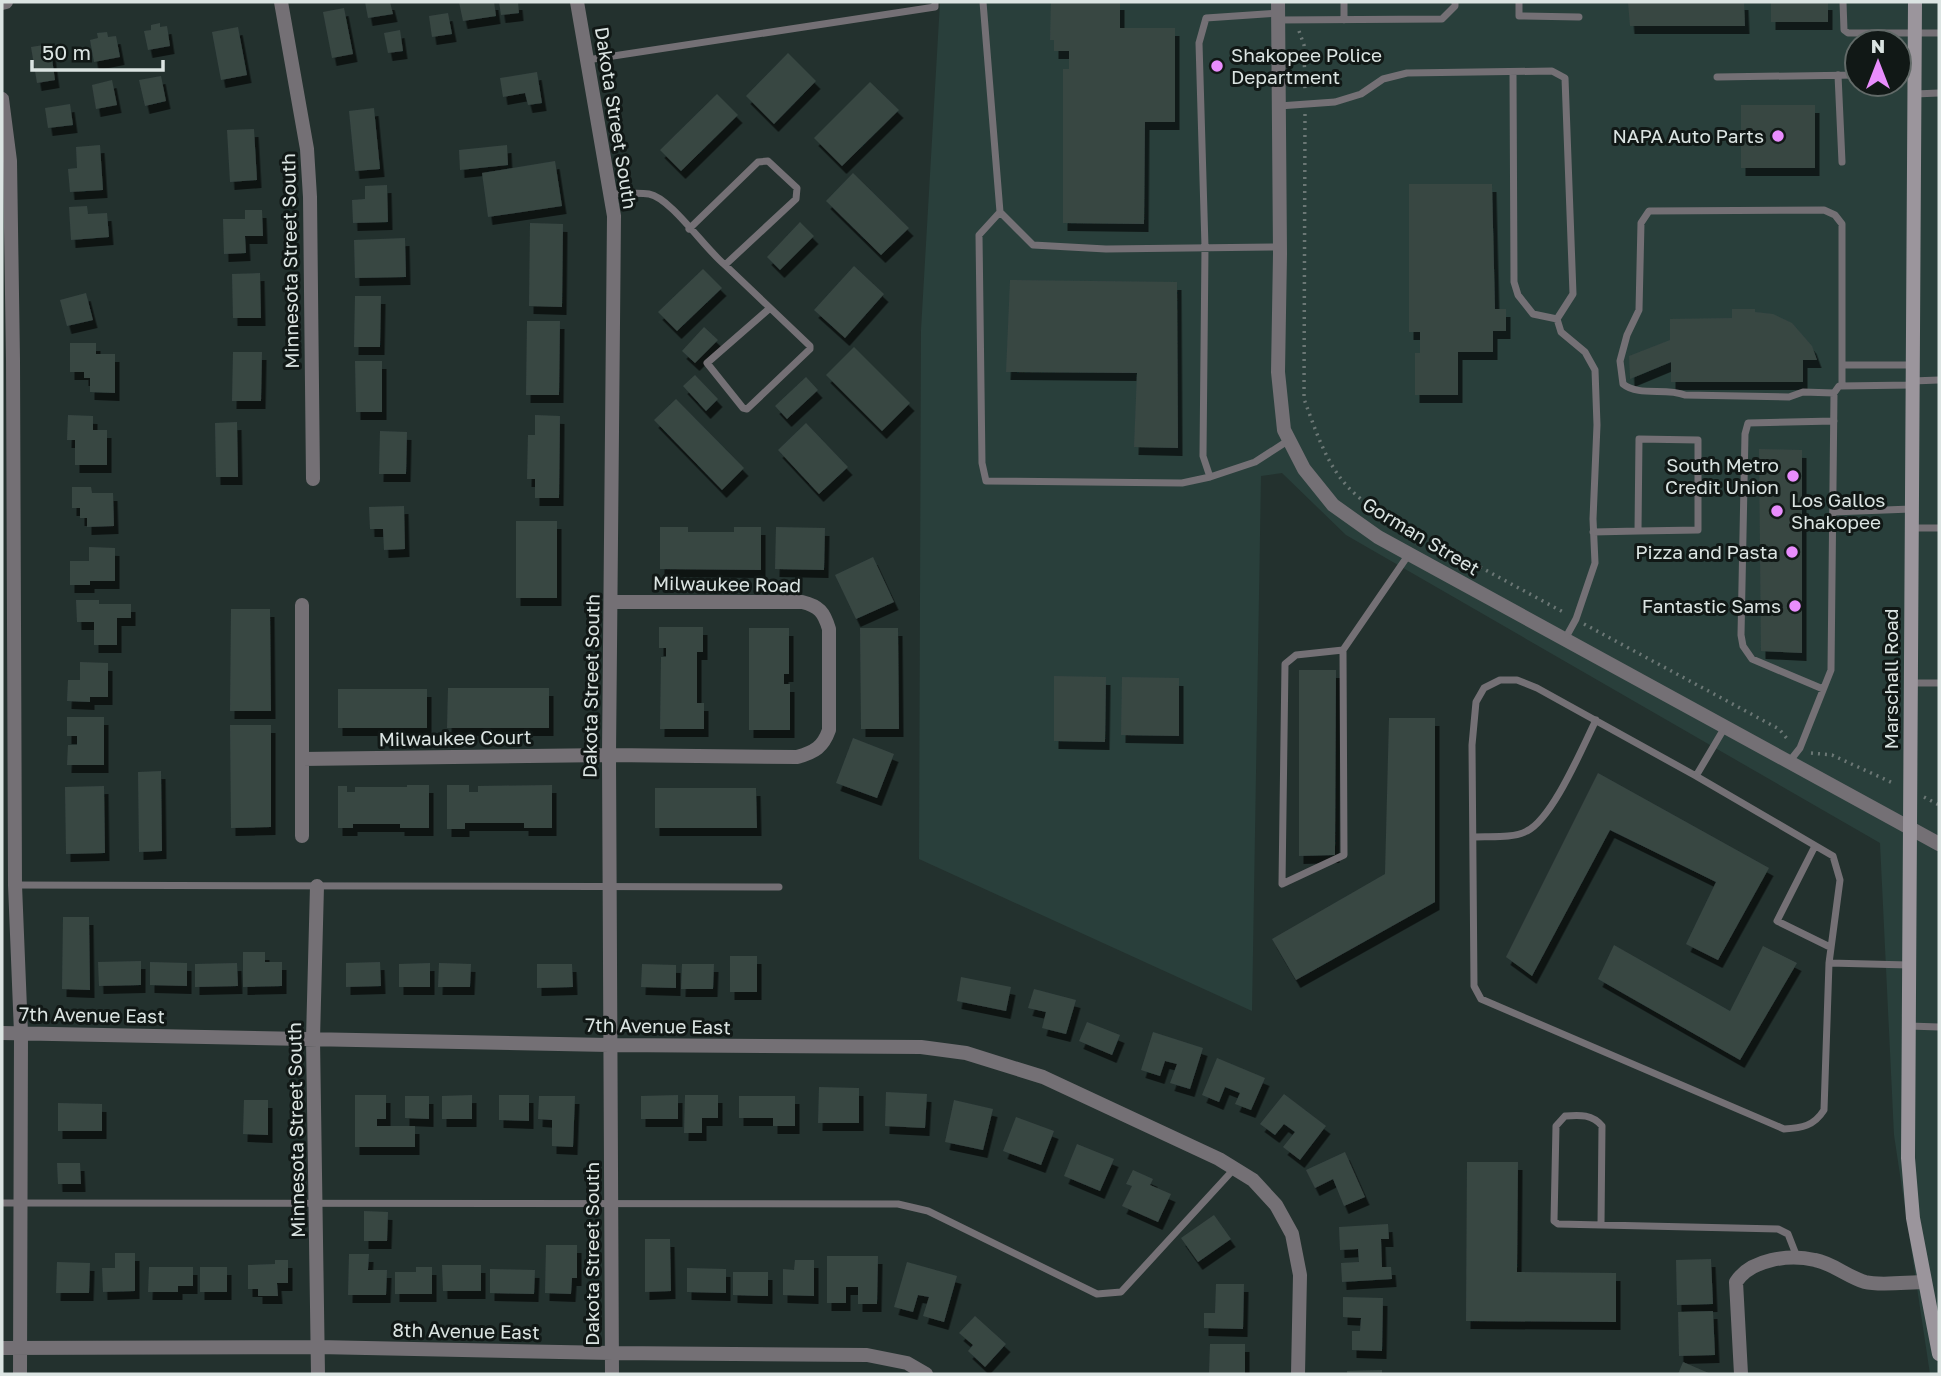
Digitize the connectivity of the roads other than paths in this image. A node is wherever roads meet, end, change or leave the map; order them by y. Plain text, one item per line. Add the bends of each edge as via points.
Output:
1 (281, 2) edge
2 (577, 2) edge
3 (935, 2) edge
4 (983, 2) edge
5 (1344, 2) edge
6 (1455, 2) edge
7 (1519, 2) edge
8 (1843, 2) edge
9 (1915, 2) edge
10 (1278, 12) edge
11 (1579, 17) dead end
12 (1344, 20) junction
13 (1914, 32) junction
14 (1939, 33) edge
15 (587, 60) junction
16 (1513, 72) junction
17 (1914, 74) joint
18 (1838, 75) junction
19 (1843, 75) edge
20 (1717, 77) dead end
21 (1939, 93) edge
22 (1914, 94) junction
23 (2, 99) edge
24 (1279, 106) junction
25 (6, 162) edge
26 (1842, 162) dead end
27 (610, 194) junction
28 (1000, 212) junction
29 (689, 229) junction
30 (1205, 247) junction
31 (1280, 247) junction
32 (725, 265) junction
33 (770, 308) junction
34 (1556, 319) junction
35 (1842, 365) junction
36 (1912, 366) junction
37 (1939, 380) edge
38 (1912, 383) junction
39 (1842, 386) junction
40 (1834, 393) junction
41 (1834, 421) junction
42 (1289, 440) junction
43 (8, 448) edge
44 (1210, 477) junction
45 (313, 479) dead end
46 (1911, 509) junction
47 (1833, 512) junction
48 (1911, 528) junction
49 (1939, 528) edge
50 (1638, 531) junction
51 (1594, 532) junction
52 (1410, 554) junction
53 (611, 602) junction
54 (302, 605) dead end
55 (1565, 639) junction
56 (1343, 650) junction
57 (1910, 683) junction
58 (1939, 683) edge
59 (1823, 689) junction
60 (1596, 720) junction
61 (1725, 727) junction
62 (609, 755) junction
63 (302, 759) junction
64 (1789, 762) junction
65 (1696, 776) junction
66 (1909, 827) junction
67 (302, 836) dead end
68 (1473, 837) junction
69 (1939, 844) edge
70 (1815, 846) junction
71 (15, 885) junction
72 (317, 886) junction
73 (610, 887) junction
74 (779, 887) dead end
75 (1830, 947) junction
76 (1829, 963) junction
77 (1909, 965) junction
78 (1909, 1026) junction
79 (1939, 1027) edge
80 (2, 1033) edge
81 (21, 1033) junction
82 (313, 1039) junction
83 (610, 1045) junction
84 (1234, 1168) junction
85 (2, 1203) edge
86 (20, 1203) junction
87 (611, 1204) junction
88 (316, 1205) junction
89 (1601, 1224) junction
90 (1797, 1258) junction
91 (1925, 1282) junction
92 (1934, 1301) edge
93 (318, 1347) junction
94 (2, 1348) edge
95 (20, 1349) junction
96 (612, 1353) junction
97 (1939, 1354) edge
98 (20, 1374) edge
99 (318, 1374) edge
100 (612, 1374) edge
101 (926, 1374) edge
102 (1298, 1374) edge
103 (1741, 1374) edge

1 - 45 street, Minnesota Street South via 307,149
2 - 15 street, Dakota Street South
3 - 15 lane via 935,7
4 - 28 lane
5 - 12 lane
6 - 12 lane via 1442,19
7 - 11 lane via 1519,16
8 - 13 lane via 1843,24 1848,33
9 - 13 main road, Marschall Road
10 - 12 lane via 1297,20
10 - 24 street, Gorman Street
10 - 30 lane via 1206,18 1199,43
13 - 14 lane
13 - 17 main road, Marschall Road
15 - 27 street, Dakota Street South
16 - 24 lane via 1407,73 1335,102
16 - 34 lane via 1514,282 1533,314
16 - 34 lane via 1552,71 1565,78 1573,293
17 - 22 main road, Marschall Road
18 - 19 lane
18 - 20 lane
18 - 26 lane
21 - 22 lane
22 - 36 main road, Marschall Road
23 - 25 street
24 - 31 street, Gorman Street
25 - 43 street
27 - 29 lane via 662,198
27 - 53 street, Dakota Street South via 614,216
28 - 30 lane via 1033,245
28 - 44 lane via 979,235 986,481 1182,483
29 - 32 lane
29 - 32 lane via 758,162 768,161 797,188 796,199
30 - 31 lane
30 - 44 lane via 1203,456
31 - 42 street, Gorman Street via 1278,372
32 - 33 lane
33 - 33 lane via 810,349 747,409 707,363
34 - 51 lane via 1561,332 1585,352 1595,370
35 - 36 lane
35 - 39 lane
35 - 40 lane via 1842,224 1835,215 1824,210 1649,211 1641,223 1639,310 1620,361 1623,384 1630,389 1685,395
36 - 38 main road, Marschall Road
37 - 38 lane
38 - 39 lane
38 - 46 main road, Marschall Road
39 - 40 lane
40 - 41 lane
41 - 47 lane
41 - 59 lane via 1748,423 1745,434 1743,646 1752,659
42 - 44 lane via 1255,462
42 - 52 street, Gorman Street via 1304,469 1333,505
43 - 71 street
46 - 47 lane
46 - 48 main road, Marschall Road
47 - 59 lane via 1831,670
48 - 49 lane
48 - 57 main road, Marschall Road
50 - 50 lane via 1639,439 1698,440 1698,530
50 - 51 lane
51 - 55 lane via 1594,562
52 - 55 street, Gorman Street
52 - 56 lane
53 - 62 street, Dakota Street South
53 - 62 street, Milwaukee Road via 802,602 816,606 830,629 830,730 814,752 797,757
54 - 63 street
55 - 61 street, Gorman Street
56 - 56 lane via 1296,655 1285,664 1282,884 1344,855
57 - 58 lane
57 - 66 main road, Marschall Road
59 - 64 lane via 1800,748
60 - 65 lane
60 - 68 lane via 1546,815 1528,831 1514,836
60 - 68 lane via 1517,680 1500,680 1484,688 1476,702 1472,745
61 - 64 street, Gorman Street
61 - 65 lane
62 - 63 street, Milwaukee Court
62 - 73 street, Dakota Street South
63 - 67 street
64 - 66 street, Gorman Street
65 - 70 lane
66 - 69 street, Gorman Street
66 - 77 main road, Marschall Road
68 - 76 lane via 1474,986 1481,999 1784,1129 1817,1121 1824,1110
70 - 75 lane via 1833,856 1840,880
70 - 75 lane via 1777,921
71 - 72 lane
71 - 81 street
72 - 73 lane
72 - 82 street, Minnesota Street South
73 - 74 lane
73 - 83 street, Dakota Street South
75 - 76 lane
76 - 77 lane
77 - 78 main road, Marschall Road
78 - 79 lane
78 - 91 main road, Marschall Road via 1908,1158
80 - 81 street, 7th Avenue East
81 - 82 street, 7th Avenue East
81 - 86 street
82 - 83 street, 7th Avenue East
82 - 88 street, Minnesota Street South
83 - 84 street, 7th Avenue East via 921,1047 966,1053 1043,1077
83 - 87 street, Dakota Street South
84 - 87 lane via 1121,1292 1097,1294 928,1211 898,1204
84 - 102 street, 7th Avenue East via 1276,1205 1292,1234 1300,1275
85 - 86 lane
86 - 88 lane
86 - 95 street
87 - 88 lane
87 - 96 street, Dakota Street South
88 - 93 street, Minnesota Street South
89 - 89 lane via 1554,1221 1556,1126 1565,1116 1582,1115 1602,1126
89 - 90 lane via 1778,1229 1788,1234
90 - 91 street via 1816,1260 1867,1283
90 - 103 street via 1772,1259 1742,1272 1736,1282
91 - 92 main road, Marschall Road
92 - 97 main road, Marschall Road
93 - 95 street, 8th Avenue East
93 - 96 street, 8th Avenue East
93 - 99 street, Minnesota Street South
94 - 95 street, 8th Avenue East
95 - 98 street
96 - 100 street, Dakota Street South
96 - 101 street, 8th Avenue East via 867,1355 907,1363

